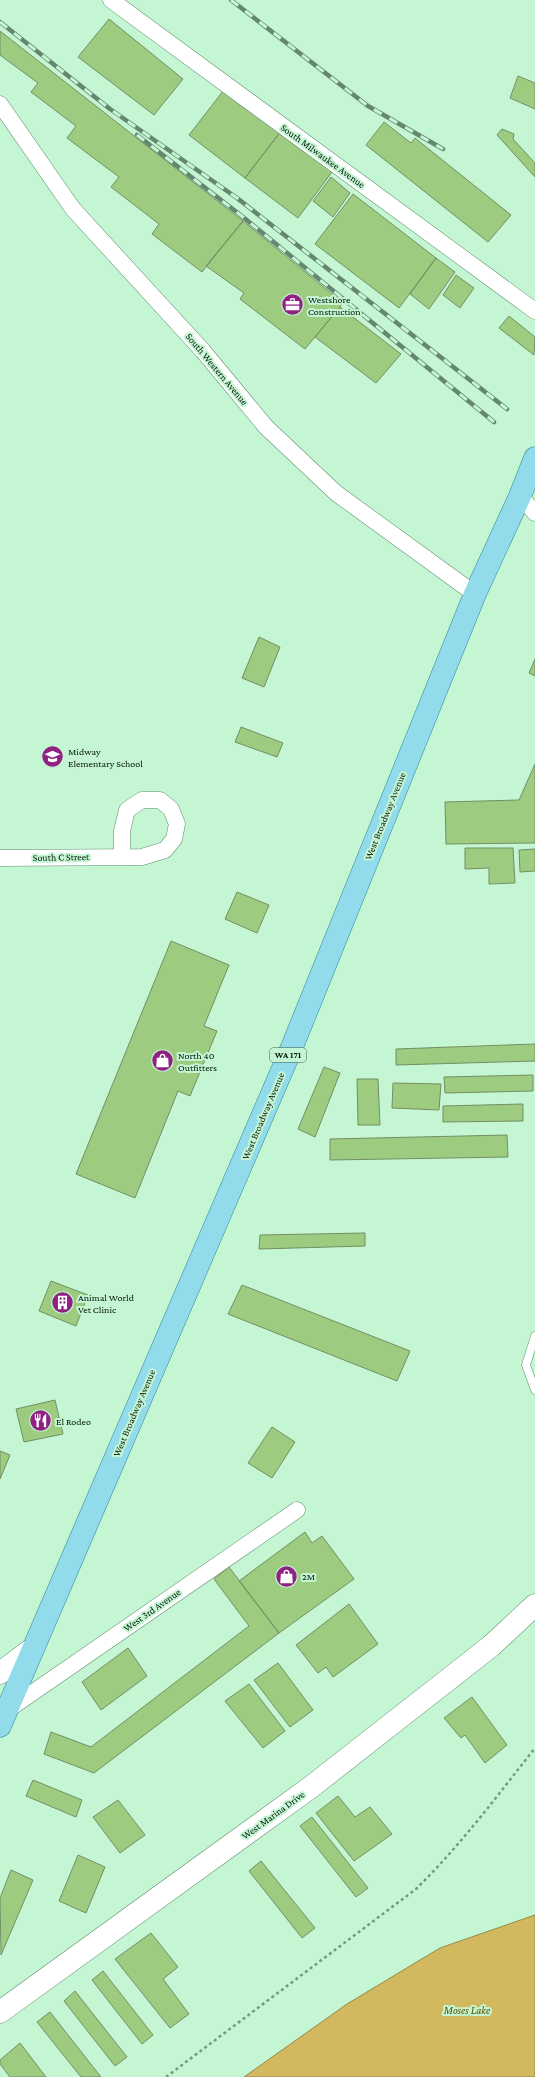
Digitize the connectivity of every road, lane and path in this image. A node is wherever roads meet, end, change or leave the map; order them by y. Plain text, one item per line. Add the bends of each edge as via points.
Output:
1 (111, 0) edge
2 (0, 104) edge
3 (535, 311) edge
4 (535, 458) edge
5 (520, 496) junction
6 (535, 513) edge
7 (475, 594) junction
8 (122, 856) dead end
9 (0, 858) edge
10 (535, 1336) edge
11 (535, 1390) edge
12 (297, 1510) dead end
13 (535, 1604) edge
14 (32, 1649) junction
15 (0, 1673) edge
16 (3, 1718) edge
17 (535, 1748) edge
18 (0, 2012) edge
19 (166, 2077) edge

1 - 3 street, South Milwaukee Avenue
2 - 7 street, South Western Avenue via 73,210 204,351 266,427 336,493
4 - 5 main road, West Broadway Avenue / WA 171
5 - 6 street
5 - 7 main road, West Broadway Avenue / WA 171
7 - 14 main road, West Broadway Avenue / WA 171 via 292,1047
8 - 9 street, South C Street
10 - 11 lane via 526,1365
12 - 16 street, West 3rd Avenue
13 - 18 street, West Marina Drive via 491,1646 311,1787
14 - 15 street
14 - 16 main road, West Broadway Avenue / WA 171
17 - 19 path via 466,1835 416,1889

